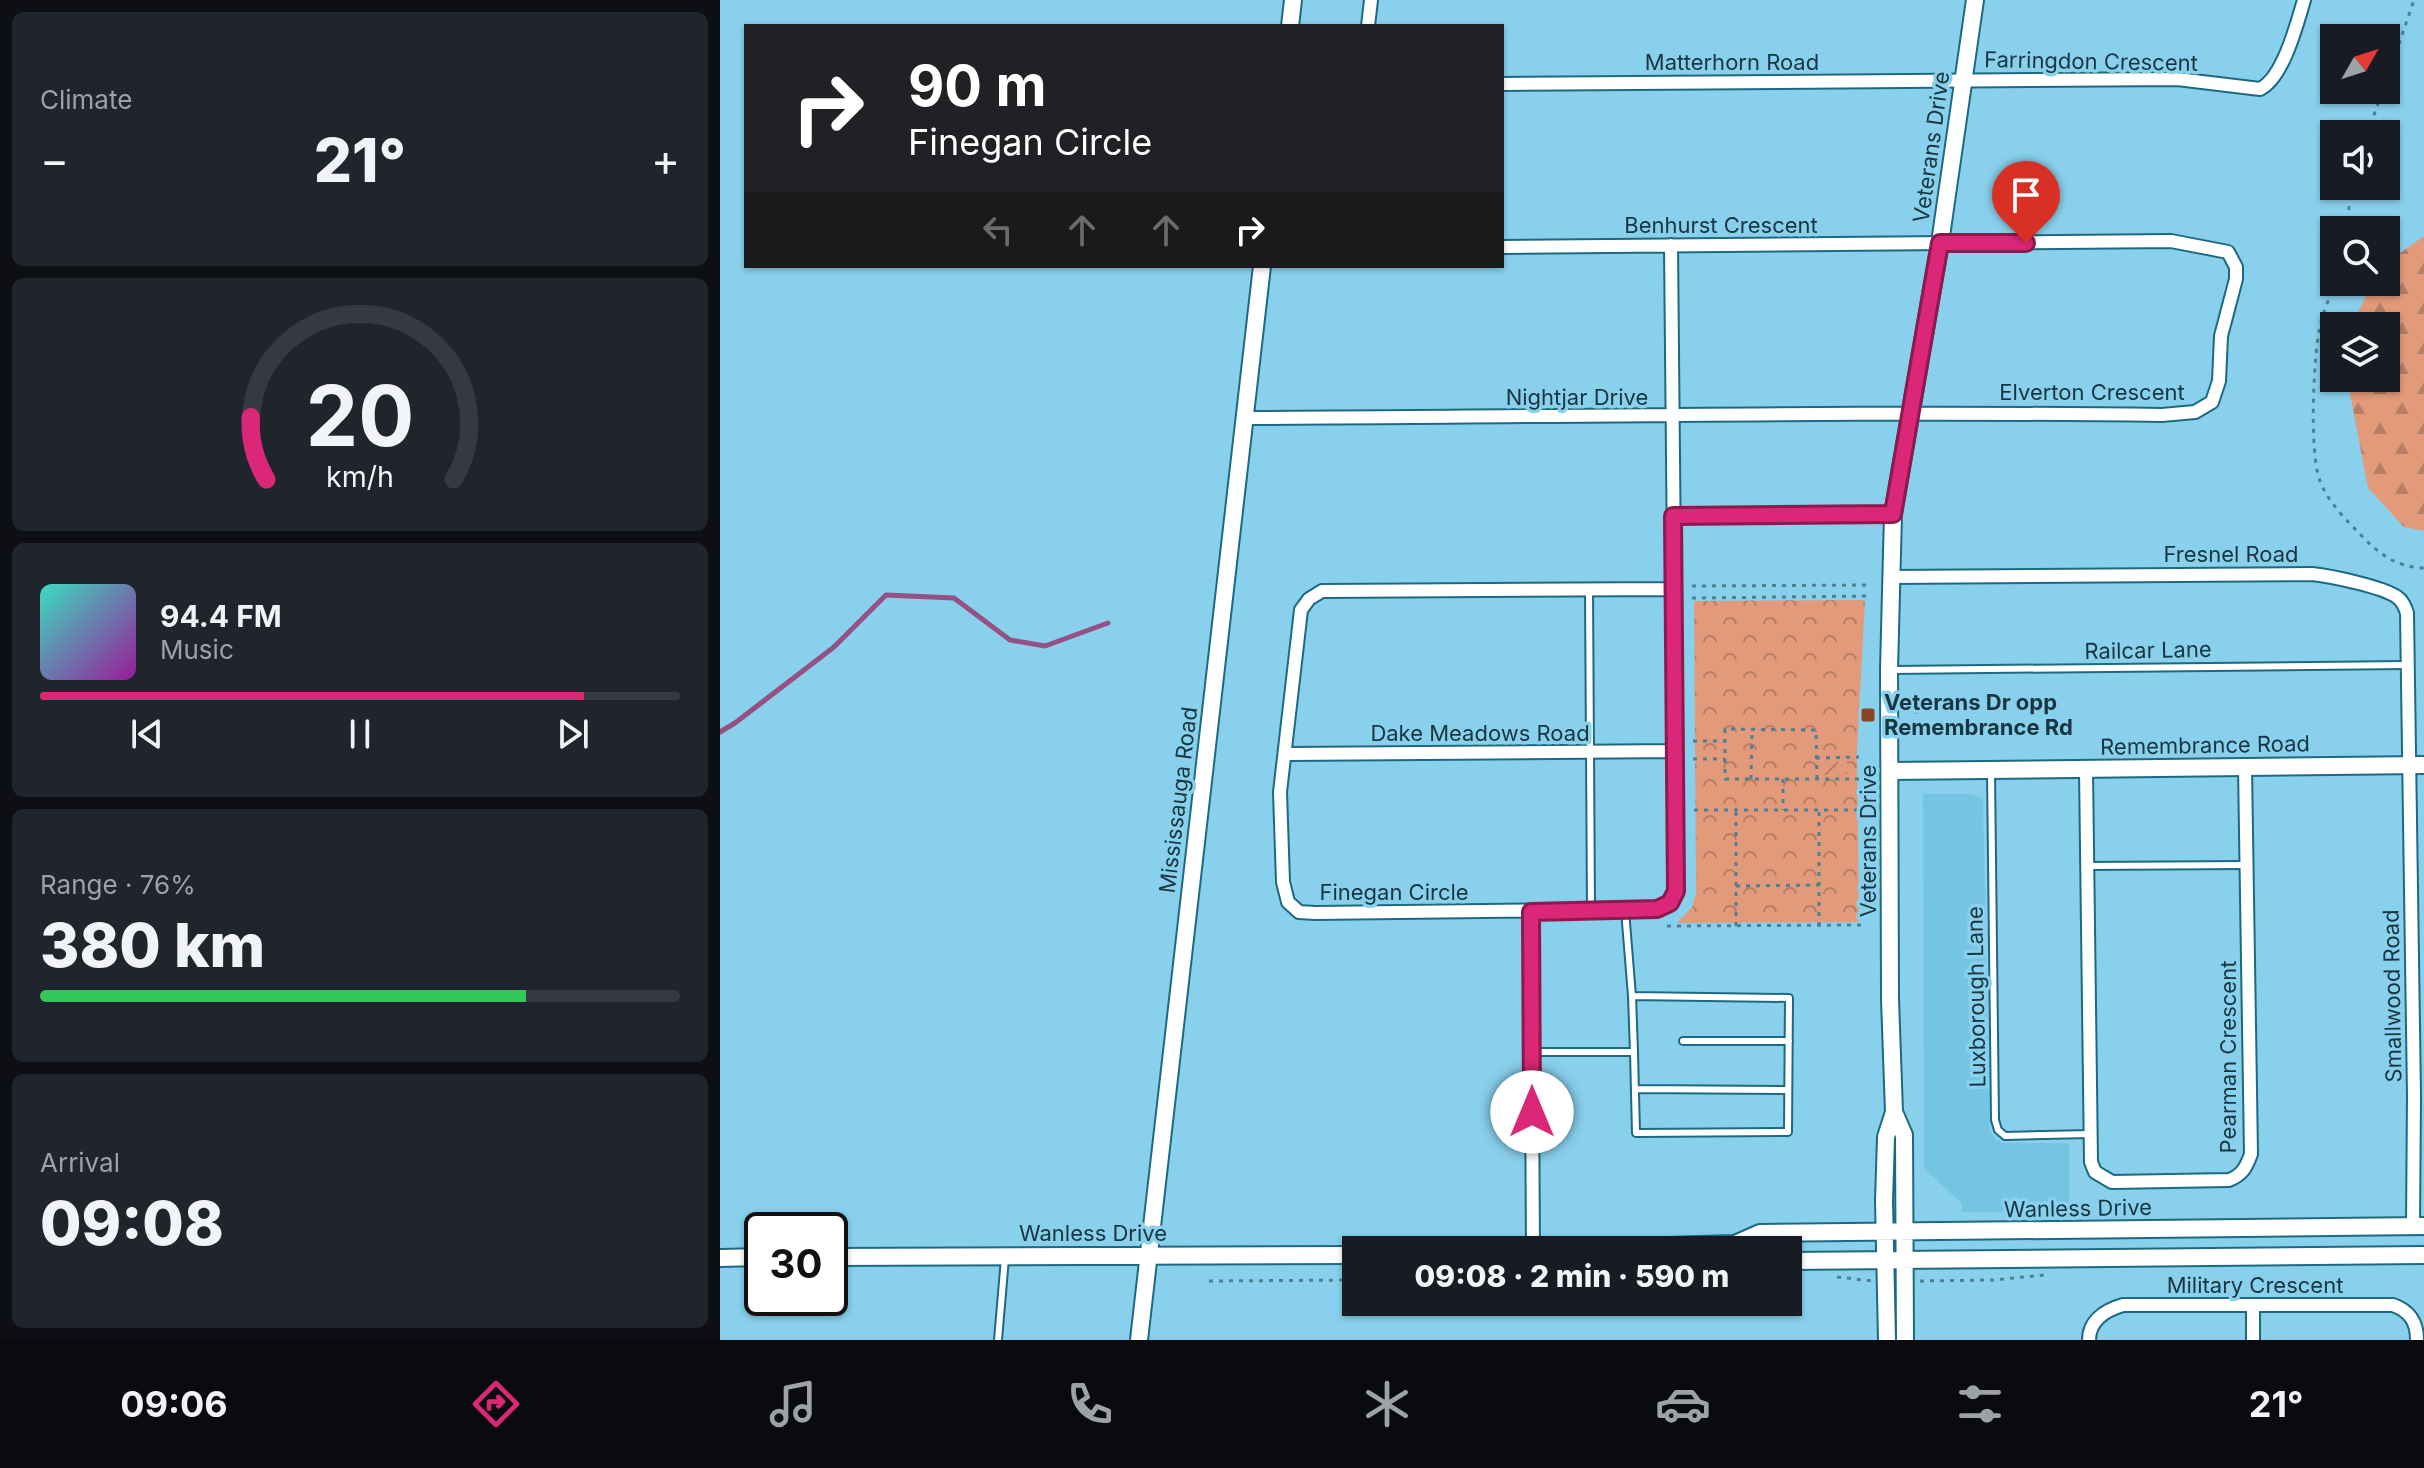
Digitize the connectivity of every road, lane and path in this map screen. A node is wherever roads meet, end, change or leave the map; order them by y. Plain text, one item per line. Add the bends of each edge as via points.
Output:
1 (1293, 0) edge
2 (1371, 0) edge
3 (1975, 0) edge
4 (2304, 0) edge
5 (2414, 0) edge
6 (1290, 24) edge
7 (1368, 24) edge
8 (2400, 41) edge
9 (1963, 80) junction
10 (1504, 84) edge
11 (1940, 243) junction
12 (1671, 245) junction
13 (1504, 247) edge
14 (1262, 268) edge
15 (2331, 296) edge
16 (1910, 413) junction
17 (1673, 416) junction
18 (1245, 418) junction
19 (1893, 514) junction
20 (1673, 516) junction
21 (2424, 568) edge
22 (1890, 577) junction
23 (1868, 585) dead end
24 (1692, 586) dead end
25 (1589, 589) junction
26 (1673, 589) junction
27 (1868, 596) dead end
28 (1692, 598) dead end
29 (2407, 665) junction
30 (1889, 670) junction
31 (1938, 710) dead end
32 (1914, 712) dead end
33 (1752, 730) junction
34 (1693, 741) dead end
35 (1725, 741) junction
36 (1675, 751) junction
37 (1591, 752) junction
38 (1286, 754) junction
39 (1859, 757) dead end
40 (1816, 758) junction
41 (1693, 759) dead end
42 (1725, 759) junction
43 (2416, 765) edge
44 (2245, 767) junction
45 (1990, 769) junction
46 (2086, 769) junction
47 (1890, 771) junction
48 (1751, 779) junction
49 (1783, 779) junction
50 (1817, 779) junction
51 (1859, 779) dead end
52 (1694, 810) dead end
53 (1736, 810) junction
54 (1783, 810) junction
55 (1819, 810) junction
56 (1860, 810) dead end
57 (2246, 865) junction
58 (2087, 866) junction
59 (1819, 885) junction
60 (1736, 886) junction
61 (1591, 910) junction
62 (1625, 910) junction
63 (1531, 912) junction
64 (1861, 925) dead end
65 (1667, 926) dead end
66 (1819, 926) junction
67 (1736, 927) junction
68 (1632, 996) junction
69 (1683, 1041) dead end
70 (1789, 1041) junction
71 (1532, 1052) junction
72 (1634, 1052) junction
73 (1636, 1089) junction
74 (1788, 1090) junction
75 (1894, 1112) junction
76 (2090, 1134) junction
77 (2418, 1226) edge
78 (1885, 1232) junction
79 (1904, 1232) junction
80 (1531, 1236) edge
81 (1756, 1236) edge
82 (1006, 1255) junction
83 (1342, 1255) edge
84 (2424, 1255) edge
85 (744, 1257) edge
86 (848, 1257) edge
87 (1148, 1257) junction
88 (720, 1258) edge
89 (1886, 1260) junction
90 (1904, 1260) junction
91 (1802, 1261) edge
92 (1342, 1280) edge
93 (1209, 1281) dead end
94 (2253, 1305) junction
95 (998, 1340) edge
96 (1139, 1340) edge
97 (1887, 1340) edge
98 (1905, 1340) edge
99 (2089, 1340) edge
100 (2253, 1340) edge
101 (2417, 1340) edge

1 - 6 main road
2 - 7 street
3 - 9 main road, Veterans Drive
4 - 9 street, Farringdon Crescent via 2274,78 2260,89 2177,79
5 - 8 path
9 - 10 street, Matterhorn Road
9 - 11 main road, Veterans Drive
11 - 12 street, Benhurst Crescent
11 - 16 main road, Veterans Drive
11 - 16 street, Elverton Crescent via 2171,241 2228,252 2236,279 2221,336 2219,381 2212,402 2195,412
12 - 13 street, Benhurst Crescent
12 - 17 street, Finegan Circle
14 - 18 main road, Mississauga Road
15 - 21 path via 2320,324 2316,366 2313,445 2320,481 2375,550 2397,564
16 - 17 street, Nightjar Drive
16 - 19 main road, Veterans Drive
17 - 18 street, Nightjar Drive
17 - 20 street, Finegan Circle
18 - 87 main road, Mississauga Road
19 - 20 lane
19 - 22 main road, Veterans Drive
20 - 26 street, Finegan Circle
22 - 29 street, Fresnel Road via 2333,576 2404,603
22 - 30 main road, Veterans Drive
23 - 24 path
25 - 26 street, Finegan Circle
25 - 37 lane
25 - 38 street, Finegan Circle via 1322,591 1301,610
26 - 36 street, Finegan Circle
27 - 28 path
29 - 30 lane, Railcar Lane
29 - 43 street, Fresnel Road
30 - 47 main road, Veterans Drive
31 - 32 path
33 - 35 path via 1725,729
33 - 40 path via 1816,730
33 - 48 path
34 - 35 path
35 - 42 path
36 - 37 street, Dake Meadows Road
36 - 62 street, Finegan Circle via 1676,891 1670,903 1657,909
37 - 38 street, Dake Meadows Road
37 - 61 lane
38 - 63 street, Finegan Circle via 1280,792 1283,882 1288,902 1299,912
39 - 40 path
40 - 50 path
41 - 42 path
42 - 48 path via 1725,779
43 - 44 main road, Remembrance Road
43 - 77 street, Smallwood Road
44 - 46 main road, Remembrance Road
44 - 57 street, Pearman Crescent
45 - 46 main road, Remembrance Road
45 - 47 main road, Remembrance Road
45 - 76 lane, Luxborough Lane via 1995,1120 2005,1136
46 - 58 street, Pearman Crescent
47 - 75 main road, Veterans Drive
48 - 49 path
49 - 50 path
49 - 54 path
50 - 51 path
52 - 53 path
53 - 54 path
53 - 60 path
54 - 55 path
55 - 56 path
55 - 59 path
57 - 58 lane
57 - 76 street, Pearman Crescent via 2251,1154 2246,1168 2229,1180 2112,1182 2095,1172
58 - 76 street, Pearman Crescent
59 - 60 path
59 - 66 path
60 - 67 path
61 - 62 street, Finegan Circle
61 - 63 street, Finegan Circle
62 - 68 lane
63 - 71 street
64 - 66 path
65 - 67 path
66 - 67 path
68 - 70 lane via 1789,998
68 - 72 lane
69 - 70 lane
70 - 74 lane
71 - 72 lane
71 - 80 street
72 - 73 lane
73 - 74 lane
73 - 74 lane via 1636,1133 1788,1132
75 - 78 main road, Veterans Drive via 1886,1137
75 - 79 main road, Veterans Drive via 1904,1135
77 - 79 main road, Wanless Drive
78 - 79 main road, Wanless Drive
78 - 81 main road, Wanless Drive
78 - 89 main road, Veterans Drive
79 - 90 main road, Veterans Drive
82 - 86 main road, Wanless Drive
82 - 87 main road, Wanless Drive
82 - 95 lane
83 - 87 main road, Wanless Drive
84 - 90 main road
85 - 88 main road
87 - 96 main road, Mississauga Road
89 - 90 main road
89 - 91 main road
89 - 97 main road, Veterans Drive
90 - 98 main road, Veterans Drive
92 - 93 path
94 - 99 street, Military Crescent via 2123,1305 2097,1318
94 - 100 street
94 - 101 street, Military Crescent via 2393,1305 2415,1322

